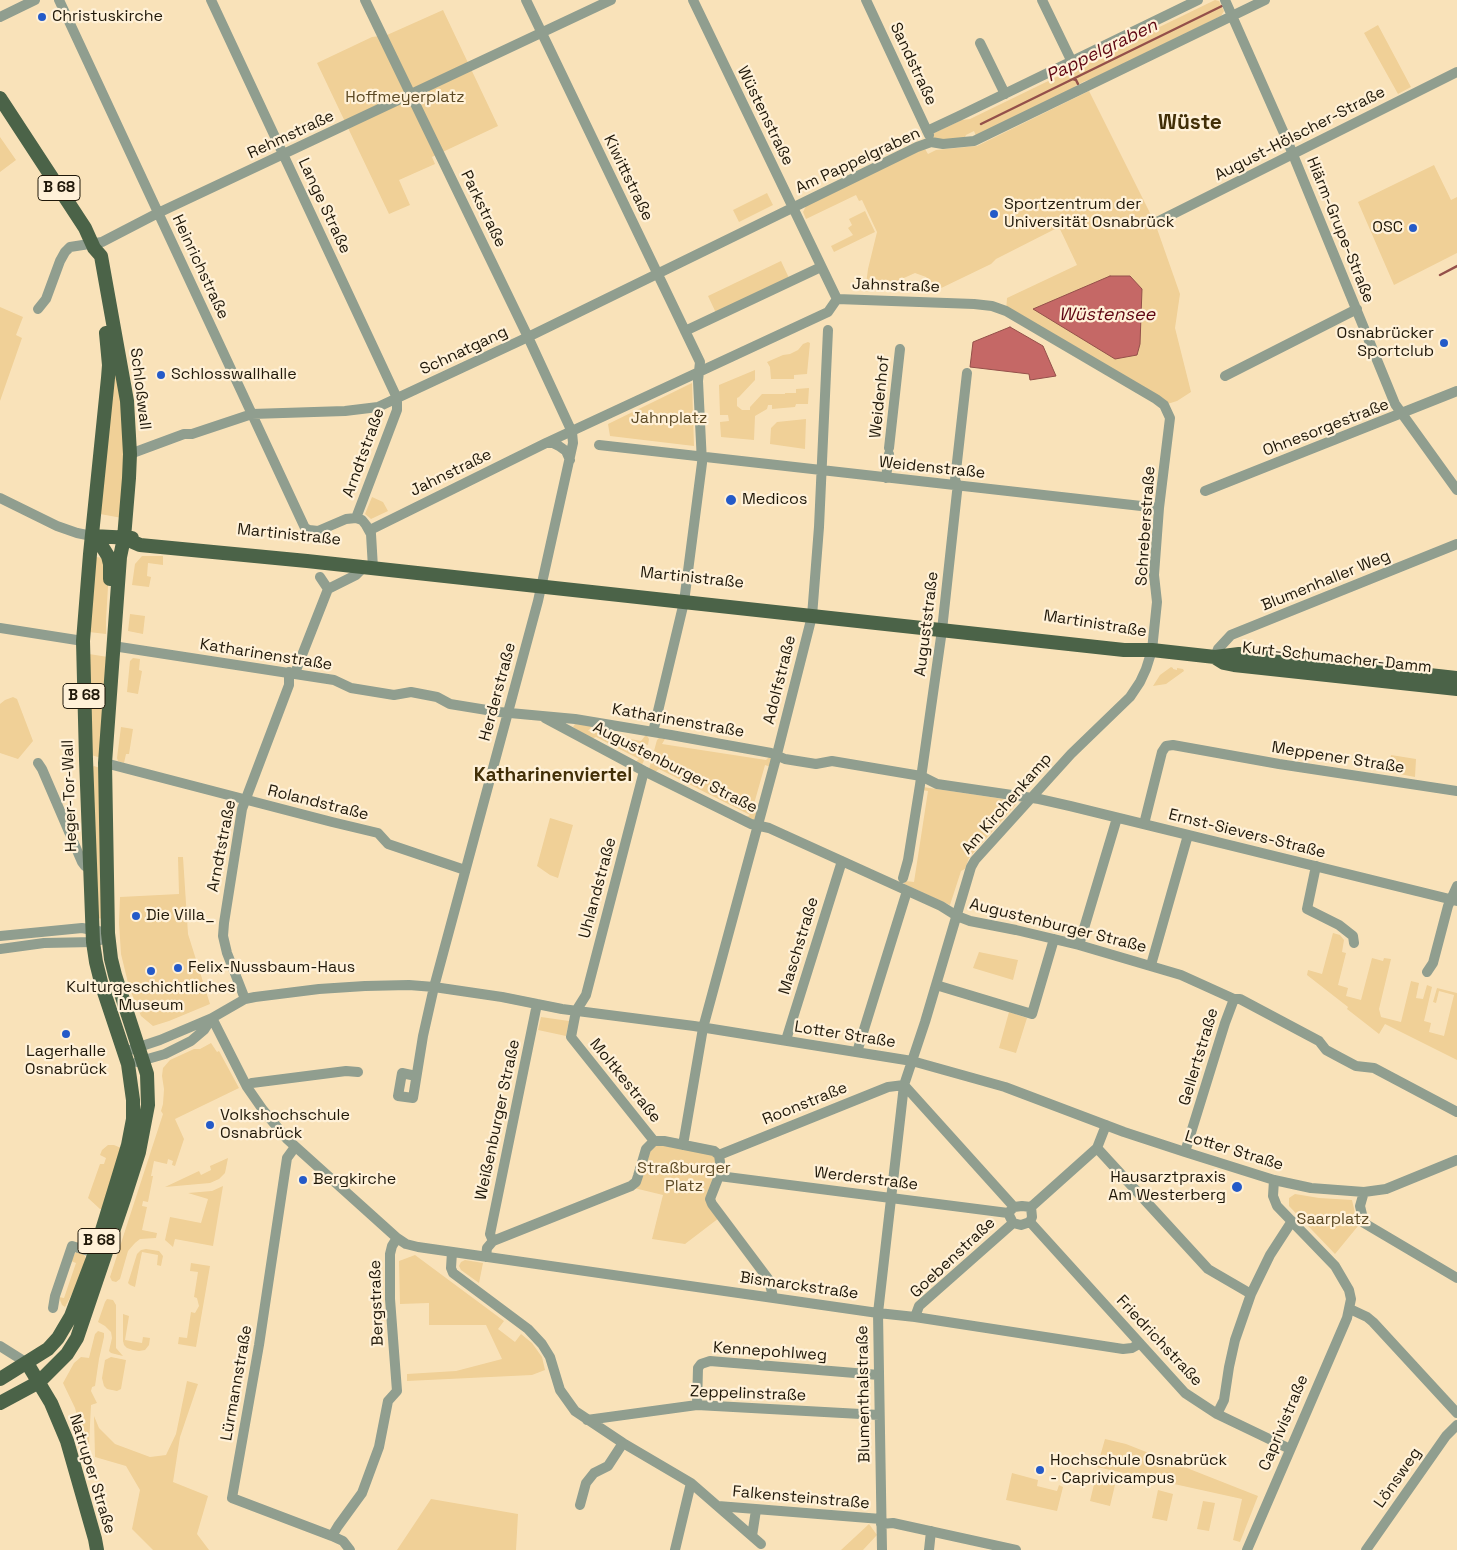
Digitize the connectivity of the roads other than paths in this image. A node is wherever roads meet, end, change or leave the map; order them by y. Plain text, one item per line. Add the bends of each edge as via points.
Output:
1 (35, 0) edge
2 (59, 0) edge
3 (211, 0) edge
4 (366, 0) edge
5 (526, 0) edge
6 (611, 0) edge
7 (693, 0) edge
8 (866, 0) edge
9 (1042, 0) edge
10 (1198, 0) edge
11 (1225, 0) edge
12 (1265, 0) edge
13 (1231, 14) junction
14 (0, 17) edge
15 (542, 33) junction
16 (980, 43) dead end
17 (1072, 62) junction
18 (1457, 72) edge
19 (1005, 94) junction
20 (410, 95) junction
21 (0, 98) edge
22 (927, 130) junction
23 (931, 142) junction
24 (284, 155) junction
25 (1293, 155) junction
26 (792, 208) junction
27 (158, 213) junction
28 (1155, 223) dead end
29 (93, 245) junction
30 (821, 267) junction
31 (658, 274) junction
32 (837, 299) junction
33 (38, 309) dead end
34 (1357, 309) junction
35 (828, 330) dead end
36 (686, 331) junction
37 (528, 338) junction
38 (900, 349) dead end
39 (700, 371) junction
40 (967, 372) dead end
41 (1225, 376) dead end
42 (1457, 392) edge
43 (397, 398) junction
44 (1164, 405) joint
45 (252, 414) junction
46 (1402, 414) junction
47 (572, 432) junction
48 (546, 443) junction
49 (599, 445) dead end
50 (130, 454) junction
51 (702, 456) junction
52 (570, 460) junction
53 (821, 471) junction
54 (886, 478) junction
55 (958, 486) junction
56 (1457, 490) edge
57 (1206, 491) dead end
58 (0, 498) edge
59 (1160, 508) junction
60 (356, 518) junction
61 (370, 530) junction
62 (92, 536) junction
63 (124, 538) junction
64 (1457, 544) edge
65 (367, 567) junction
66 (320, 577) dead end
67 (541, 582) junction
68 (328, 589) junction
69 (685, 598) junction
70 (812, 612) junction
71 (942, 626) junction
72 (0, 628) edge
73 (83, 641) junction
74 (113, 641) junction
75 (1152, 650) junction
76 (1215, 658) junction
77 (292, 673) junction
78 (1457, 678) edge
79 (1457, 689) edge
80 (508, 712) junction
81 (542, 716) junction
82 (574, 719) junction
83 (570, 731) junction
84 (653, 732) junction
85 (776, 755) junction
86 (38, 763) dead end
87 (104, 763) junction
88 (644, 771) junction
89 (921, 776) junction
90 (1457, 791) edge
91 (1030, 798) junction
92 (245, 800) junction
93 (1117, 818) junction
94 (88, 822) junction
95 (1144, 824) junction
96 (758, 826) junction
97 (1188, 835) junction
98 (71, 836) junction
99 (842, 861) junction
100 (1316, 866) junction
101 (89, 868) junction
102 (465, 870) junction
103 (903, 878) dead end
104 (1457, 886) edge
105 (907, 891) junction
106 (1454, 900) edge
107 (957, 916) junction
108 (108, 935) junction
109 (0, 936) edge
110 (93, 936) junction
111 (1054, 939) junction
112 (1354, 943) dead end
113 (1080, 945) junction
114 (0, 949) edge
115 (1151, 966) junction
116 (1427, 972) dead end
117 (936, 985) junction
118 (434, 987) junction
119 (245, 999) junction
120 (1237, 999) junction
121 (537, 1004) junction
122 (576, 1011) junction
123 (212, 1018) junction
124 (703, 1028) junction
125 (786, 1040) junction
126 (856, 1052) junction
127 (141, 1054) junction
128 (126, 1058) junction
129 (912, 1061) junction
130 (358, 1072) dead end
131 (416, 1076) dead end
132 (904, 1084) junction
133 (247, 1087) junction
134 (1457, 1112) edge
135 (1106, 1125) junction
136 (654, 1141) junction
137 (683, 1145) junction
138 (295, 1147) junction
139 (1097, 1148) junction
140 (1185, 1152) junction
141 (719, 1155) junction
142 (1457, 1160) edge
143 (719, 1176) junction
144 (1274, 1180) junction
145 (1364, 1192) junction
146 (891, 1197) junction
147 (1031, 1207) junction
148 (1011, 1210) junction
149 (1292, 1220) junction
150 (1030, 1222) junction
151 (1013, 1223) junction
152 (397, 1238) junction
153 (493, 1242) junction
154 (452, 1252) junction
155 (95, 1253) junction
156 (486, 1256) junction
157 (1457, 1278) edge
158 (1251, 1294) junction
159 (774, 1297) junction
160 (53, 1308) dead end
161 (1350, 1309) junction
162 (878, 1313) junction
163 (915, 1317) junction
164 (1140, 1344) junction
165 (0, 1346) edge
166 (27, 1363) junction
167 (879, 1375) junction
168 (0, 1379) edge
169 (39, 1382) junction
170 (0, 1403) edge
171 (697, 1405) junction
172 (1457, 1413) edge
173 (1217, 1414) junction
174 (879, 1415) junction
175 (587, 1420) junction
176 (1457, 1425) edge
177 (623, 1443) junction
178 (1290, 1449) junction
179 (691, 1483) junction
180 (580, 1505) dead end
181 (718, 1506) junction
182 (756, 1510) junction
183 (881, 1522) junction
184 (931, 1531) junction
185 (332, 1536) junction
186 (752, 1536) junction
187 (761, 1544) dead end
188 (982, 1546) edge
189 (97, 1550) edge
190 (350, 1550) edge
191 (675, 1550) edge
192 (882, 1550) edge
193 (929, 1550) edge
194 (1016, 1550) edge
195 (1247, 1550) edge
196 (1366, 1550) edge

1 - 14 street
2 - 27 street, Heinrichstraße
3 - 24 street, Lange Straße
4 - 20 street, Parkstraße
5 - 15 street, Kiwittstraße
6 - 15 street, Rehmstraße
7 - 26 street, Wüstenstraße
8 - 22 street, Sandstraße
9 - 17 street
10 - 17 street, Am Pappelgraben
11 - 13 street, Hiärm-Grupe-Straße
12 - 13 street, Am Pappelgraben
13 - 23 street, Am Pappelgraben via 974,140 943,144
13 - 25 street, Hiärm-Grupe-Straße
15 - 20 street, Rehmstraße
15 - 31 street, Kiwittstraße
16 - 19 street
17 - 19 street, Am Pappelgraben
18 - 25 street, August-Hölscher-Straße
19 - 22 street, Am Pappelgraben
20 - 24 street, Rehmstraße
20 - 37 street, Parkstraße
21 - 29 main road, Schloßwall / B 68
22 - 23 street, Sandstraße
23 - 26 street, Am Pappelgraben
24 - 27 street, Rehmstraße
24 - 43 street, Lange Straße
25 - 28 street, August-Hölscher-Straße
25 - 34 street, Hiärm-Grupe-Straße
26 - 30 street, Wüstenstraße
26 - 31 street, Schnatgang
27 - 29 street, Rehmstraße
27 - 45 street, Heinrichstraße
29 - 33 street, Rehmstraße via 73,246 65,252 46,299
29 - 50 main road, Schloßwall / B 68 via 101,256 127,401
29 - 62 main road, Schloßwall / B 68 via 109,365
30 - 32 street, Wüstenstraße
30 - 36 street
31 - 36 street, Kiwittstraße
31 - 37 street, Schnatgang
32 - 39 street, Jahnstraße via 828,312
32 - 44 street, Jahnstraße via 992,306 1006,311
34 - 41 street
34 - 46 street, Hiärm-Grupe-Straße via 1391,395
35 - 53 street, Adolfstraße
36 - 39 street, Kiwittstraße via 700,362
37 - 43 street, Schnatgang
37 - 47 street, Parkstraße
38 - 54 street, Weidenhof
39 - 47 street, Jahnstraße
39 - 51 street
40 - 55 street, Auguststraße via 955,480
42 - 46 street, Ohnesorgestraße
43 - 45 street, Schnatgang via 378,407 345,411
43 - 60 street, Arndtstraße via 397,410
44 - 59 street, Schreberstraße via 1170,418
45 - 50 street, Schnatgang
45 - 60 street, Heinrichstraße via 305,528 314,532 346,518
46 - 56 street, Hiärm-Grupe-Straße
46 - 57 street, Ohnesorgestraße
47 - 48 street, Jahnstraße
47 - 52 street, Herderstraße
48 - 52 street via 559,446
48 - 61 street, Jahnstraße
49 - 51 street
50 - 63 main road, Schloßwall / B 68
51 - 53 street, Weidenstraße
51 - 69 street
52 - 67 street, Herderstraße
53 - 54 street, Weidenstraße
53 - 70 street, Adolfstraße
54 - 55 street, Weidenstraße
55 - 59 street, Weidenstraße
55 - 71 street, Auguststraße
58 - 62 street via 57,526
59 - 75 street, Schreberstraße
60 - 61 street
61 - 65 street
62 - 63 main road, Martinistraße
62 - 73 main road, Heger-Tor-Wall / B 68
62 - 74 main road via 107,553 110,564 108,614
63 - 65 main road, Martinistraße via 140,545
63 - 74 main road, B 68
64 - 76 street, Blumenhaller Weg via 1231,635 1218,649
65 - 67 main road, Martinistraße
65 - 68 street
66 - 68 street
67 - 69 main road, Martinistraße
67 - 80 street, Herderstraße
68 - 77 street, Arndtstraße
69 - 70 main road, Martinistraße
69 - 84 street
70 - 71 main road, Martinistraße
70 - 85 street, Adolfstraße
71 - 75 main road, Martinistraße via 1129,644
71 - 89 street, Auguststraße
72 - 73 street
73 - 94 main road, Heger-Tor-Wall / B 68
74 - 77 street, Katharinenstraße via 237,666
74 - 87 main road, B 68
75 - 76 main road, Kurt-Schumacher-Damm
75 - 91 street, Am Kirchenkamp via 1140,682 1130,697
76 - 78 main road, Kurt-Schumacher-Damm via 1239,654
76 - 79 main road, Kurt-Schumacher-Damm via 1234,665
77 - 80 street, Katharinenstraße via 334,680 351,688 394,695 411,692 437,697 450,704
77 - 92 street, Arndtstraße
80 - 81 street, Katharinenstraße
80 - 102 street, Herderstraße
81 - 82 street, Katharinenstraße
81 - 83 street, Augustenburger Straße
82 - 83 street via 569,725
82 - 84 street, Katharinenstraße
83 - 88 street, Augustenburger Straße
84 - 85 street, Katharinenstraße
85 - 89 street, Katharinenstraße via 816,764 832,761
85 - 96 street, Adolfstraße
86 - 98 street
87 - 92 street, Rolandstraße
87 - 108 main road, B 68
88 - 96 street, Augustenburger Straße
88 - 122 street, Uhlandstraße via 586,995
89 - 91 street, Katharinenstraße via 936,784
89 - 103 street, Auguststraße
90 - 95 street, Meppener Straße via 1173,745 1166,746 1162,752
91 - 93 street, Ernst-Sievers-Straße
91 - 107 street, Am Kirchenkamp via 975,860
92 - 102 street, Rolandstraße via 378,832 388,844
92 - 119 street, Arndtstraße via 223,936 226,953
93 - 95 street, Ernst-Sievers-Straße
93 - 113 street
94 - 98 street via 82,831
94 - 101 main road, Heger-Tor-Wall / B 68
95 - 97 street, Ernst-Sievers-Straße
96 - 99 street, Augustenburger Straße
96 - 124 street, Adolfstraße
97 - 100 street, Ernst-Sievers-Straße
97 - 115 street
98 - 101 street via 82,862
99 - 105 street, Augustenburger Straße
99 - 125 street, Maschstraße
100 - 106 street, Ernst-Sievers-Straße
100 - 112 street via 1307,909 1339,925 1353,936
101 - 110 main road, Heger-Tor-Wall / B 68
102 - 118 street, Herderstraße
104 - 106 street
105 - 107 street, Augustenburger Straße
105 - 126 street
106 - 116 street via 1448,906 1433,963
107 - 111 street, Augustenburger Straße via 970,922
107 - 117 street, Am Kirchenkamp
108 - 110 street
108 - 127 main road, B 68 via 115,975
109 - 110 street via 82,928
110 - 114 street
110 - 128 main road, Heger-Tor-Wall / B 68 via 102,986
111 - 113 street, Augustenburger Straße
111 - 117 street via 1032,1014
113 - 115 street, Augustenburger Straße
115 - 120 street, Augustenburger Straße
117 - 129 street, Am Kirchenkamp
118 - 119 street, Lotter Straße via 319,989
118 - 121 street, Lotter Straße
118 - 131 street, Herderstraße
119 - 123 street, Lotter Straße
120 - 134 street, Augustenburger Straße via 1319,1041 1326,1050 1356,1066 1374,1068
120 - 140 street, Gellertstraße via 1225,1023
121 - 122 street, Lotter Straße
121 - 153 street, Weißenburger Straße via 490,1234
122 - 124 street, Lotter Straße
122 - 136 street, Moltkestraße via 571,1037
123 - 127 street, Lotter Straße
123 - 127 street, Lotter Straße via 191,1041 171,1052
123 - 133 street
124 - 125 street, Lotter Straße
124 - 137 street, Adolfstraße
125 - 126 street, Lotter Straße
126 - 129 street, Lotter Straße
127 - 128 street, Lotter Straße
127 - 169 main road, B 68 via 147,1074 148,1105 139,1152 77,1338 67,1354
128 - 155 main road, B 68 via 133,1100 131,1131
129 - 132 street, Blumenthalstraße
129 - 135 street, Lotter Straße via 1004,1086
130 - 133 street
132 - 141 street, Roonstraße via 886,1088
132 - 146 street, Blumenthalstraße
132 - 148 street
133 - 138 street via 262,1110
135 - 139 street
135 - 140 street, Lotter Straße
136 - 137 street
136 - 153 street via 646,1149 636,1182 631,1186
137 - 141 street via 714,1151
138 - 152 street
138 - 185 street, Lürmannstraße via 287,1158 260,1345 232,1498
139 - 147 street
139 - 158 street via 1208,1269
140 - 144 street, Lotter Straße
141 - 143 street
142 - 145 street, Lotter Straße via 1386,1189
143 - 146 street, Werderstraße
143 - 159 street via 710,1199 712,1204 769,1280
144 - 145 street, Lotter Straße via 1324,1190
144 - 149 street via 1273,1196 1277,1206
145 - 157 street via 1360,1206 1364,1223
146 - 148 street, Werderstraße
146 - 162 street, Blumenthalstraße
147 - 148 street
147 - 150 street
148 - 151 street
149 - 158 street
149 - 161 street via 1336,1266 1349,1290
150 - 151 street via 1022,1225
150 - 164 street, Friedrichstraße
151 - 163 street, Goebenstraße via 920,1306
152 - 154 street, Bismarckstraße via 406,1244
152 - 185 street, Bergstraße via 390,1254 390,1299 397,1391 388,1400 379,1447 362,1492
153 - 156 street via 487,1248
154 - 156 street, Bismarckstraße
154 - 175 street via 453,1273 528,1328 542,1344 550,1357 560,1390 575,1411
155 - 160 street via 72,1246
155 - 166 main road, B 68 via 65,1328 48,1349
156 - 159 street, Bismarckstraße
158 - 173 street via 1235,1340 1224,1400
159 - 162 street, Bismarckstraße
161 - 172 street via 1373,1322
161 - 178 street, Caprivistraße
162 - 163 street, Bismarckstraße
162 - 167 street, Blumenthalstraße
163 - 164 street, Bismarckstraße via 1123,1349
164 - 173 street, Friedrichstraße via 1185,1394
165 - 166 street
166 - 168 main road, B 68
166 - 169 main road, Natruper Straße
167 - 171 street, Kennepohlweg via 710,1361 698,1368
167 - 174 street, Blumenthalstraße
169 - 170 main road, B 68
169 - 189 main road, Natruper Straße via 67,1441
171 - 174 street, Zeppelinstraße
171 - 175 street, Zeppelinstraße
173 - 178 street, Friedrichstraße
174 - 183 street, Blumenthalstraße
175 - 177 street
176 - 196 street, Lönsweg
177 - 179 street
177 - 180 street via 608,1466 594,1473 586,1483
178 - 195 street, Caprivistraße
179 - 181 street
179 - 191 street
181 - 182 street, Falkensteinstraße
181 - 186 street
182 - 183 street, Falkensteinstraße
182 - 186 street
183 - 184 street, Falkensteinstraße
183 - 192 street, Blumenthalstraße
184 - 188 street, Falkensteinstraße
184 - 193 street
185 - 190 street, Lürmannstraße via 343,1541
186 - 187 street
188 - 194 street, Falkensteinstraße

